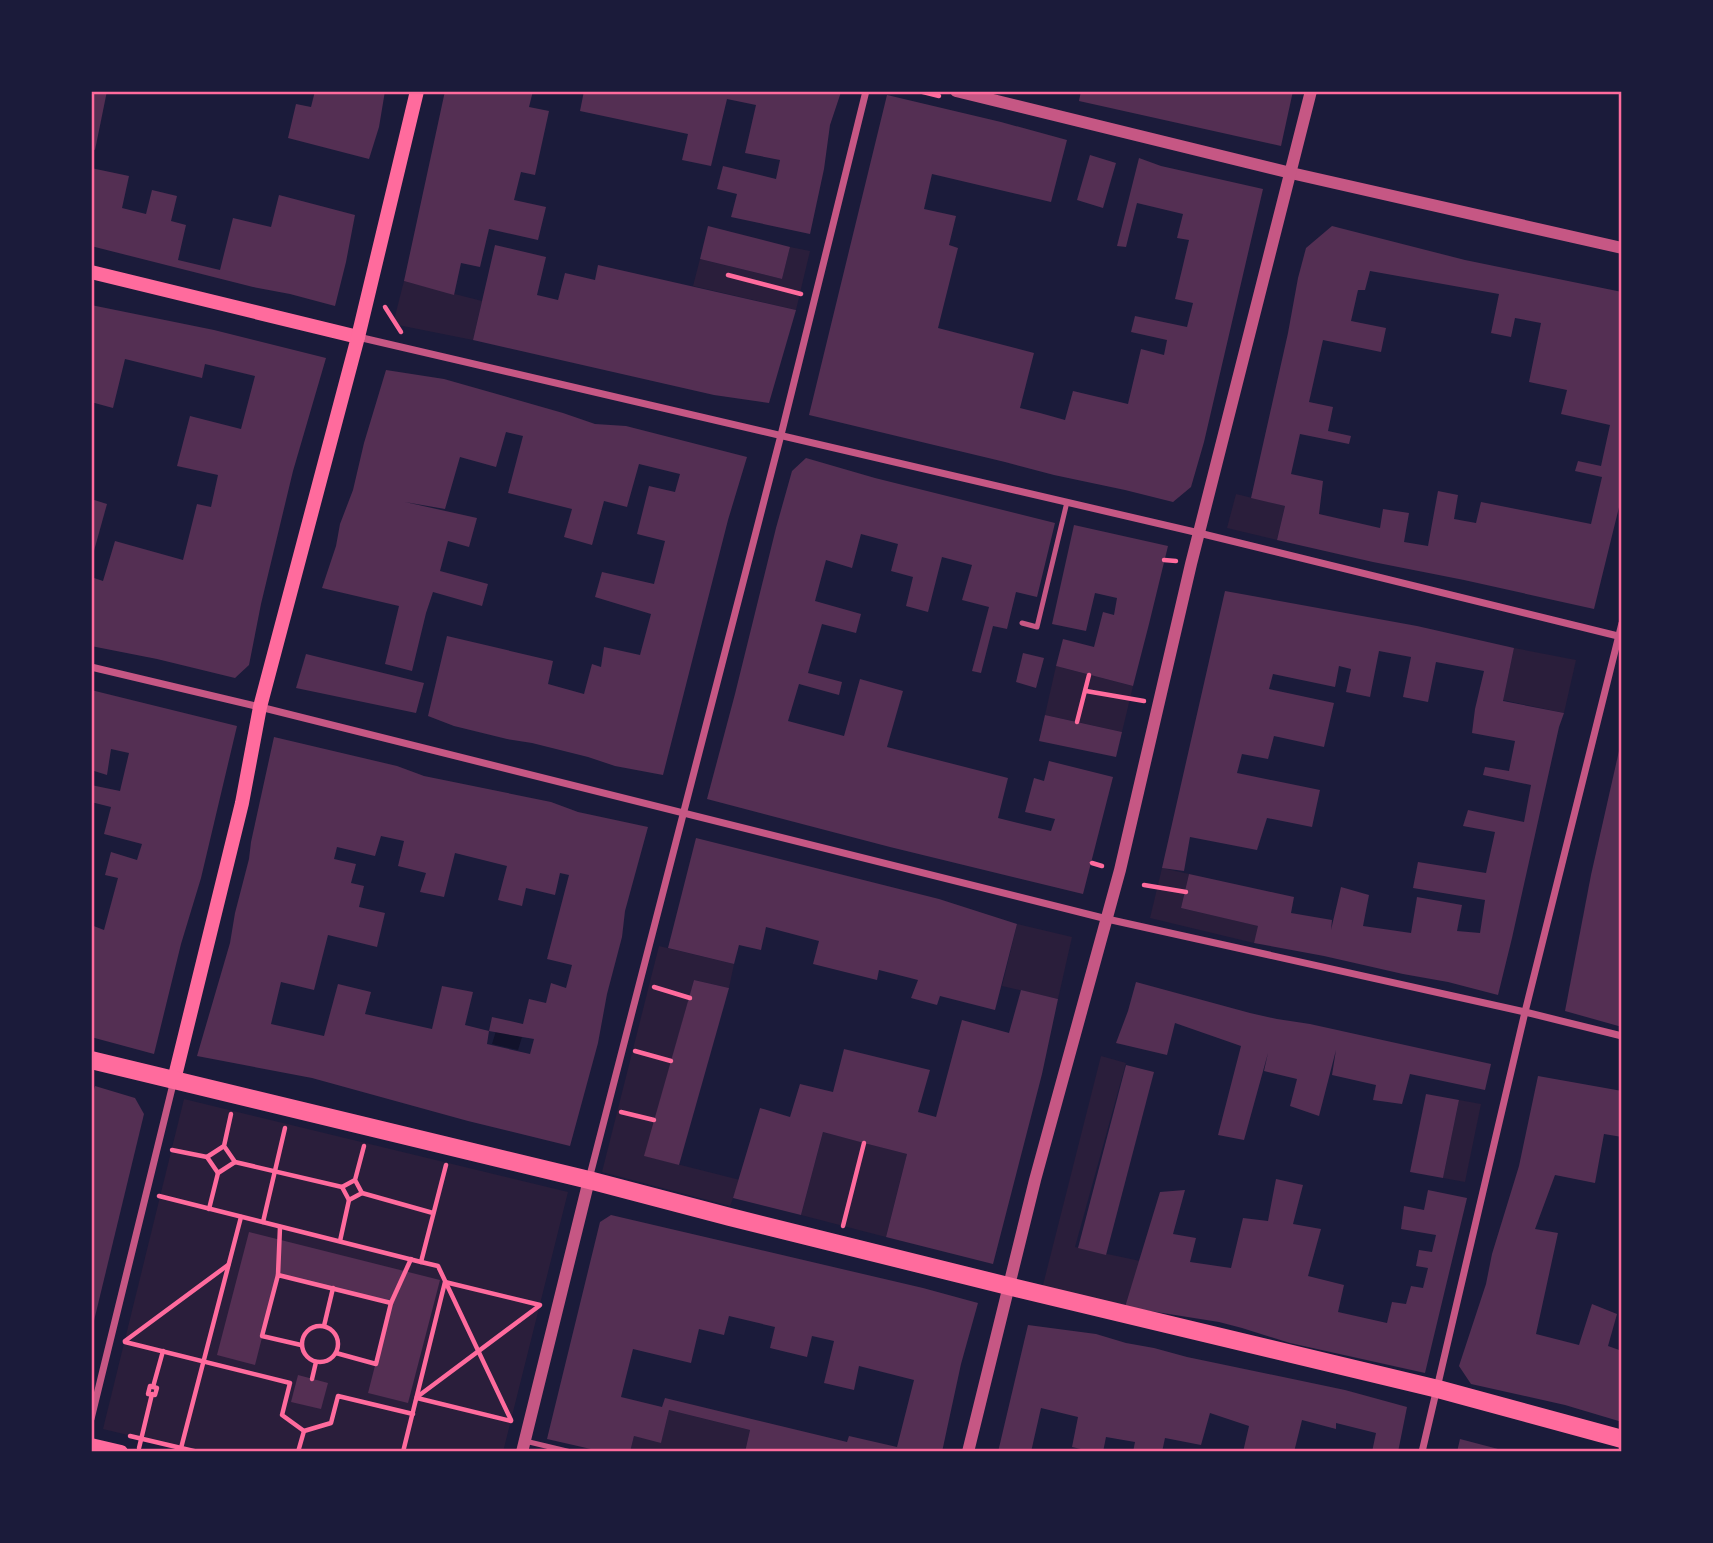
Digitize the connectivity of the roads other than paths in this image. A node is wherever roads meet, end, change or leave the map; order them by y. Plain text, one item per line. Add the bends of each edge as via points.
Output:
1 (417, 91) edge
2 (866, 91) edge
3 (1311, 91) edge
4 (951, 94) edge
5 (1291, 173) junction
6 (1622, 248) edge
7 (91, 272) edge
8 (358, 337) junction
9 (781, 435) junction
10 (1067, 502) junction
11 (1199, 533) junction
12 (1022, 623) dead end
13 (1622, 623) edge
14 (1620, 637) edge
15 (91, 667) edge
16 (260, 707) junction
17 (683, 813) junction
18 (1107, 919) junction
19 (1525, 1012) junction
20 (1622, 1036) edge
21 (91, 1060) edge
22 (174, 1080) junction
23 (589, 1180) junction
24 (1008, 1286) junction
25 (1438, 1389) junction
26 (91, 1419) edge
27 (1622, 1439) edge
28 (91, 1445) edge
29 (523, 1447) edge
30 (121, 1452) edge
31 (571, 1452) edge
32 (968, 1452) edge
33 (1422, 1452) edge

1 - 8 main road
2 - 9 street
3 - 5 street
4 - 5 street
5 - 6 street
5 - 11 street
7 - 8 main road
8 - 9 street
8 - 16 main road
9 - 10 street
9 - 17 street
10 - 11 street
10 - 12 lane via 1037,627
11 - 14 street
11 - 18 street
13 - 14 street
14 - 19 street
15 - 16 street
16 - 17 street
16 - 22 main road via 242,803
17 - 18 street
17 - 23 street
18 - 19 street
18 - 24 street
19 - 20 street
19 - 25 street
21 - 22 main road
22 - 23 main road
22 - 26 street
23 - 24 main road
23 - 29 street
24 - 25 main road
24 - 32 street
25 - 27 main road
25 - 33 street
28 - 30 main road
29 - 31 lane

